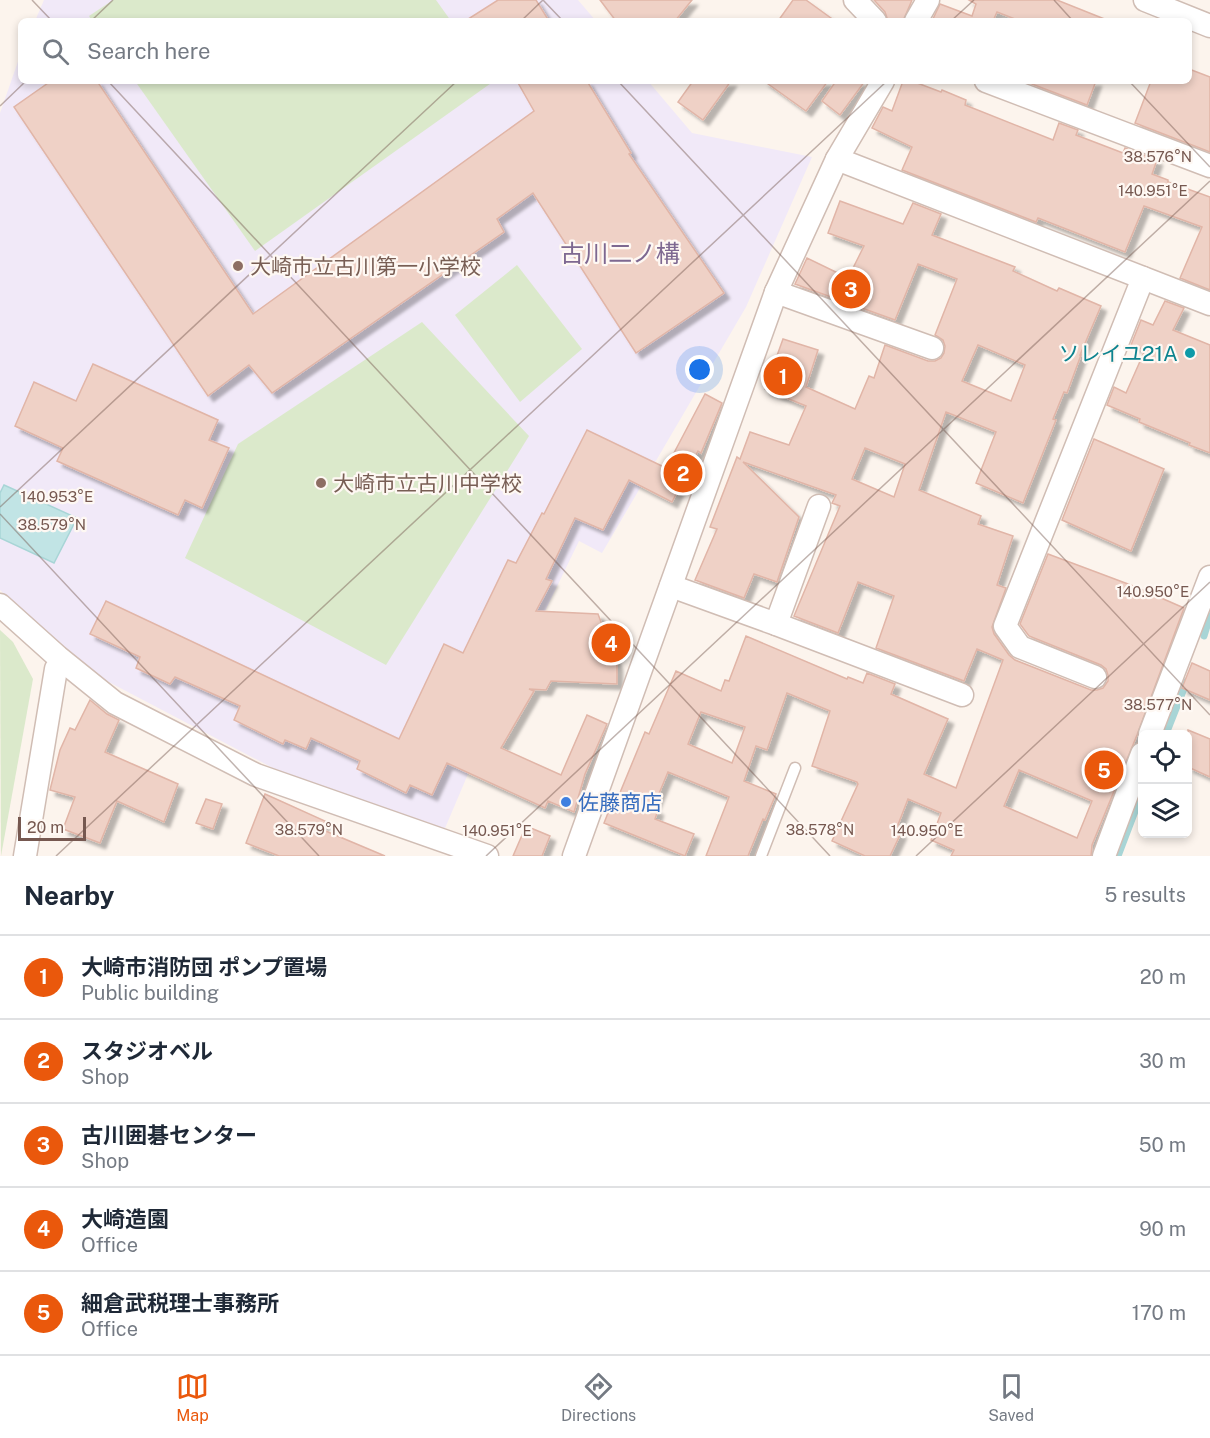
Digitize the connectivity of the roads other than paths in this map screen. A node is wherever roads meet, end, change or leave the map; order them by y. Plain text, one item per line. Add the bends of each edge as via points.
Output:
1 (855, 0) edge
2 (928, 0) edge
3 (1145, 0) edge
4 (1168, 4) edge
5 (872, 18) edge
6 (918, 18) edge
7 (1210, 26) edge
8 (881, 84) edge
9 (994, 84) edge
10 (837, 159) junction
11 (1210, 166) edge
12 (1143, 278) junction
13 (776, 292) junction
14 (1210, 304) edge
15 (932, 348) dead end
16 (819, 506) dead end
17 (1210, 577) edge
18 (671, 586) junction
19 (0, 605) edge
20 (776, 624) junction
21 (56, 669) dead end
22 (1095, 677) dead end
23 (962, 695) dead end
24 (1152, 730) edge
25 (1138, 767) edge
26 (795, 768) dead end
27 (25, 856) edge
28 (487, 856) edge
29 (574, 856) edge
30 (761, 856) edge
31 (1104, 856) edge

1 - 5 street
2 - 6 street
3 - 4 street
4 - 7 street
8 - 10 street
9 - 11 street
10 - 12 street
10 - 13 street
12 - 14 street
12 - 22 street via 1005,626 1020,647
13 - 15 street
13 - 18 street
16 - 20 street
17 - 24 street
18 - 20 street
18 - 29 street
19 - 28 street via 115,704 256,776
20 - 23 street
21 - 27 street
25 - 31 street
26 - 30 lane

